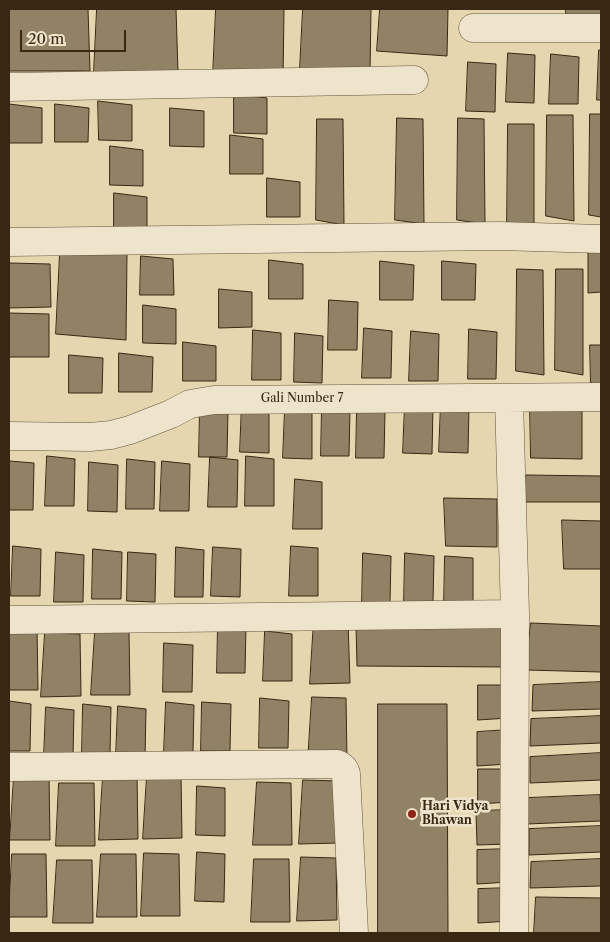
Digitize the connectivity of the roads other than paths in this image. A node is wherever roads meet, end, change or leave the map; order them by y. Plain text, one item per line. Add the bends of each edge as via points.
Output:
1 (473, 28) dead end
2 (601, 28) edge
3 (414, 80) dead end
4 (9, 87) edge
5 (601, 239) edge
6 (9, 242) edge
7 (601, 397) edge
8 (509, 399) junction
9 (9, 436) edge
10 (515, 614) junction
11 (9, 620) edge
12 (9, 767) edge
13 (354, 933) edge
14 (514, 933) edge

1 - 2 street
3 - 4 street
5 - 6 street via 499,236
7 - 8 street, Gali Number 7
8 - 9 street, Gali Number 7 via 214,400 190,404 111,435
8 - 10 street
10 - 11 street
10 - 14 street
12 - 13 street via 340,765 346,774

